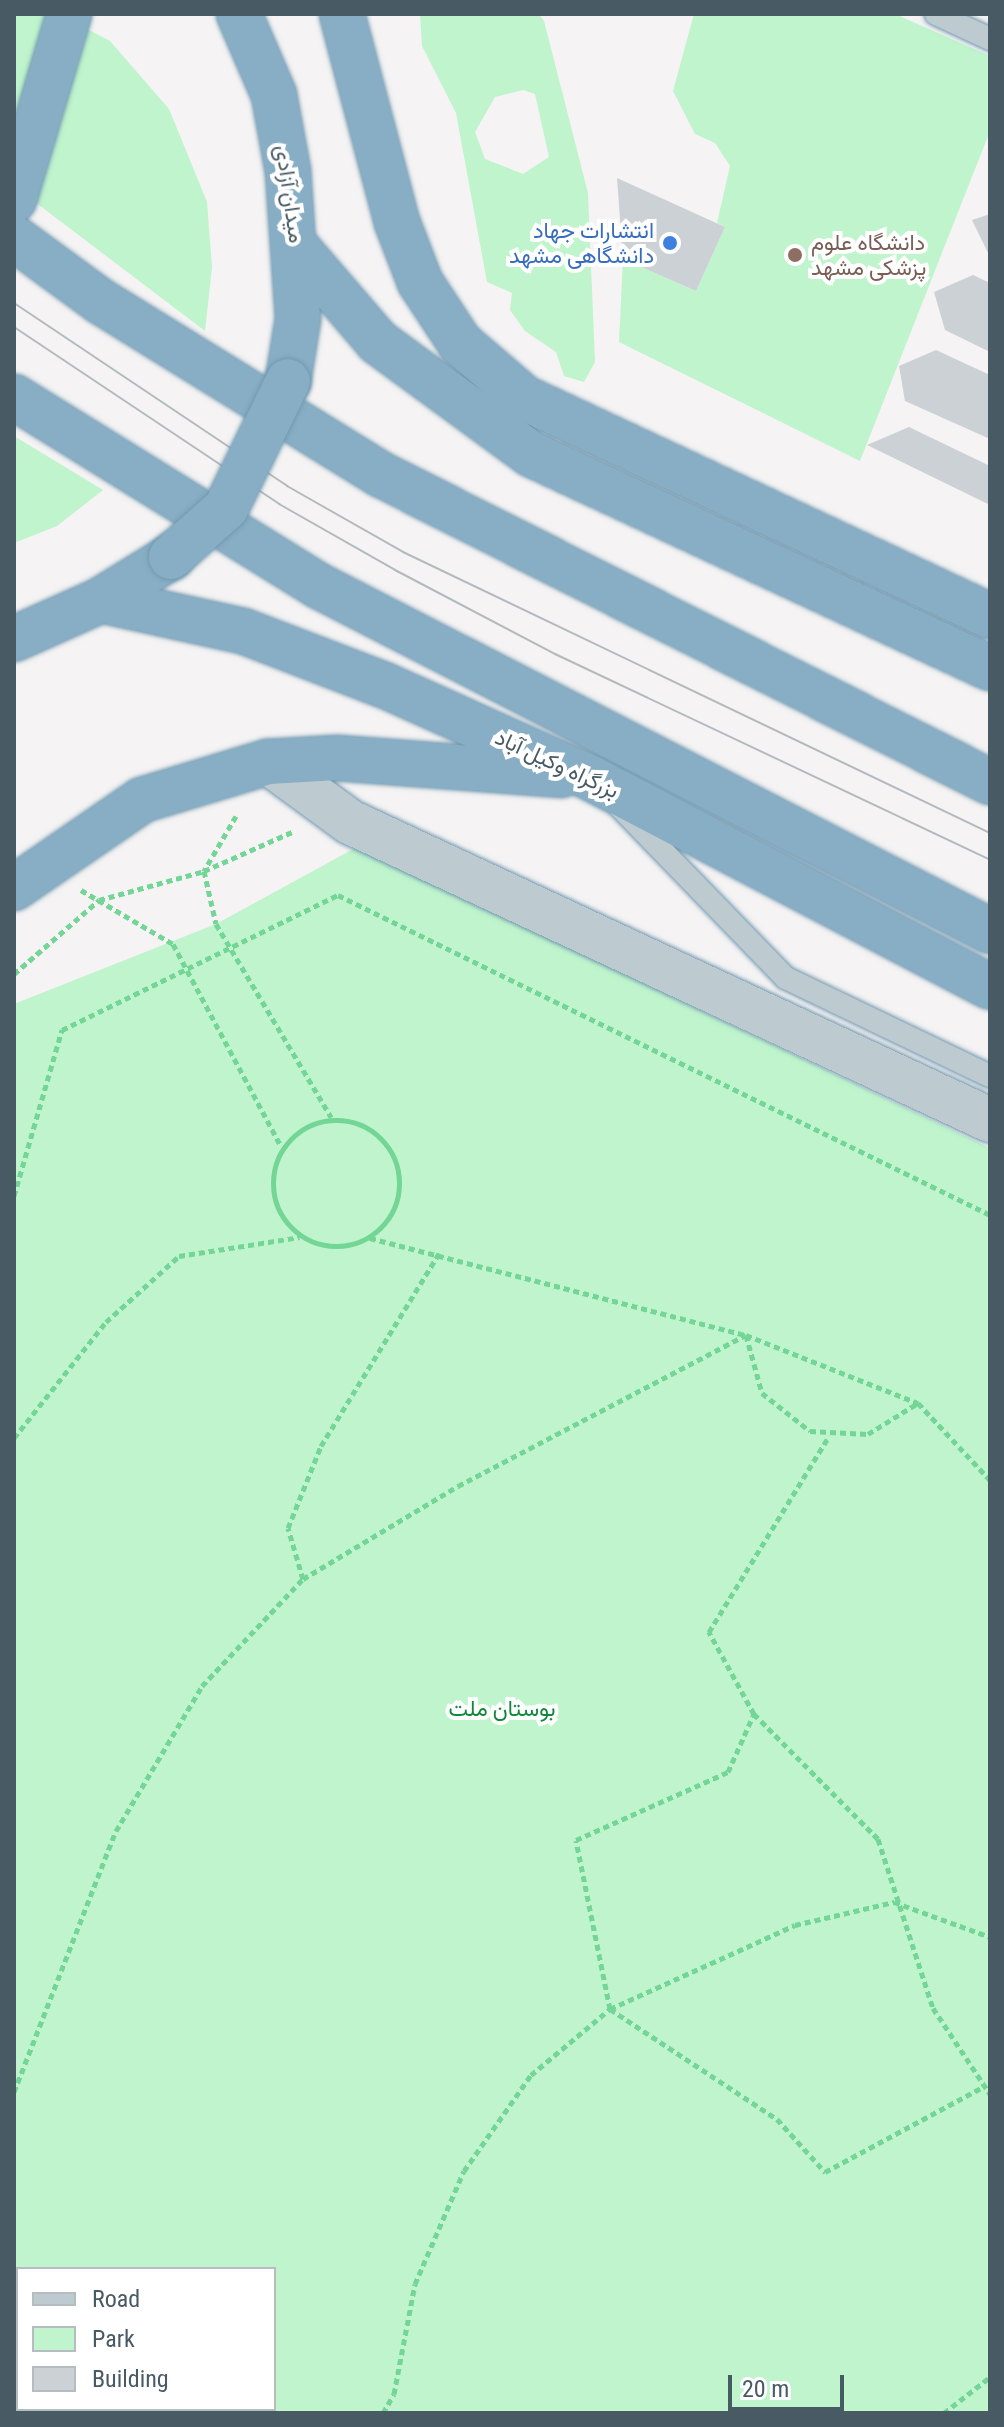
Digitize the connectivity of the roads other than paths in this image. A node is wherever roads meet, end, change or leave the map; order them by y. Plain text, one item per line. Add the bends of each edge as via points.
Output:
1 (69, 14) edge
2 (239, 14) edge
3 (342, 14) edge
4 (936, 14) edge
5 (981, 28) edge
6 (14, 200) edge
7 (14, 238) edge
8 (298, 249) junction
9 (14, 397) edge
10 (101, 600) junction
11 (990, 616) edge
12 (14, 639) edge
13 (990, 668) edge
14 (268, 762) junction
15 (591, 778) junction
16 (990, 782) edge
17 (26, 876) edge
18 (990, 931) edge
19 (990, 987) edge
20 (990, 1076) edge
21 (990, 1120) edge

1 - 6 highway
2 - 8 highway, میدان آزادی via 274,95
3 - 11 highway via 397,222 420,282 460,343 524,398
4 - 5 lane
7 - 16 highway via 100,301 382,475
8 - 10 highway, میدان آزادی, bridge via 288,381 226,508 171,557
8 - 13 highway via 378,342 531,454
9 - 18 highway via 319,586
10 - 12 highway
10 - 15 highway, بزرگراه وکیل آباد via 243,631
14 - 15 highway via 337,758
14 - 17 highway via 142,800
14 - 21 street via 350,822
15 - 19 highway, بزرگراه وکیل آباد
15 - 20 lane via 786,978

